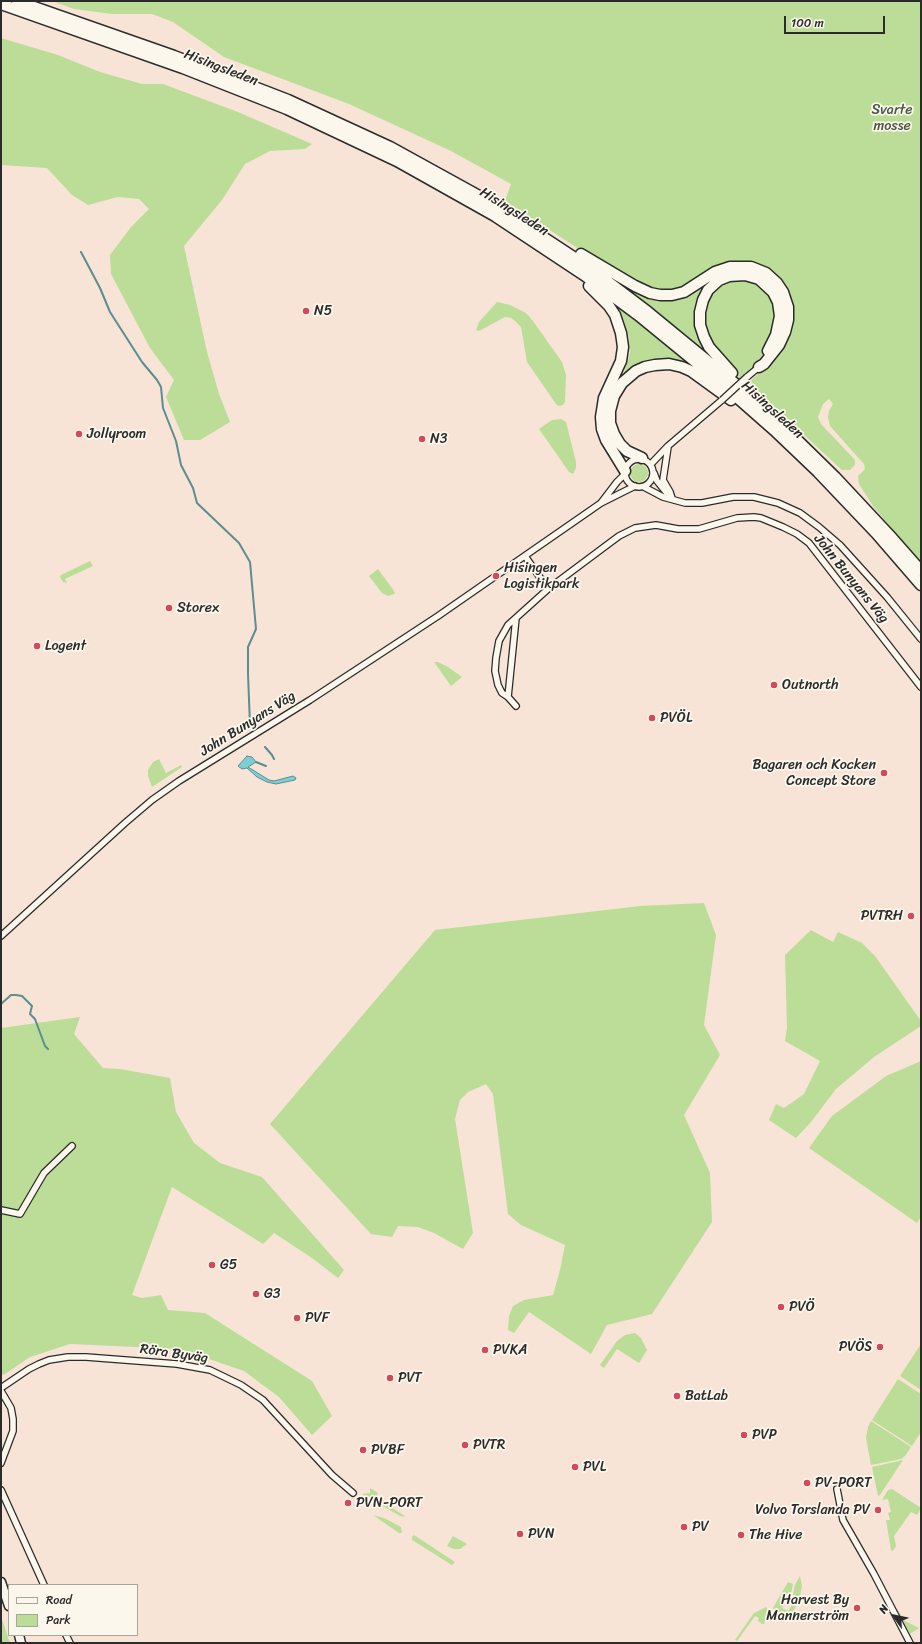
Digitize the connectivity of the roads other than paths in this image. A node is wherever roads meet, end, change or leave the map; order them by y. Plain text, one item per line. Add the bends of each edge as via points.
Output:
1 (17, 1) edge
2 (1, 4) edge
3 (515, 218) junction
4 (561, 259) junction
5 (759, 366) junction
6 (757, 403) junction
7 (785, 440) junction
8 (668, 446) junction
9 (642, 458) junction
10 (651, 464) junction
11 (654, 472) junction
12 (625, 473) junction
13 (634, 486) junction
14 (644, 487) junction
15 (672, 498) junction
16 (601, 503) junction
17 (526, 556) junction
18 (921, 571) edge
19 (921, 584) edge
20 (548, 589) junction
21 (516, 617) junction
22 (921, 639) edge
23 (921, 687) edge
24 (508, 697) junction
25 (516, 706) dead end
26 (1, 936) edge
27 (72, 1146) dead end
28 (1, 1210) edge
29 (1, 1388) edge
30 (1, 1391) edge
31 (1, 1463) edge
32 (836, 1489) dead end
33 (1, 1490) edge
34 (352, 1493) dead end
35 (1, 1582) edge
36 (44, 1584) edge
37 (8, 1603) edge
38 (910, 1643) edge

1 - 3 highway, Hisingsleden via 190,62 320,114 416,160
2 - 4 highway, Hisingsleden via 205,76 342,133 465,198
3 - 5 highway via 523,216 606,270 653,293 668,295 684,292 715,272 730,267 748,266 764,272 783,292 788,307 788,320 779,345 764,364
3 - 6 highway, Hisingsleden via 590,268 698,352
4 - 7 highway, Hisingsleden via 678,347
4 - 12 highway via 563,267 604,300 619,325 623,347 621,361 604,398 601,422 608,444
5 - 6 highway via 778,328 780,313 777,299 768,285 756,278 738,274 726,277 714,284 704,296 700,312 701,330 713,353 752,391
5 - 8 street, bridge
6 - 18 highway, Hisingsleden via 835,477
7 - 9 highway via 775,438 741,408 691,371 669,364 655,365 636,371 625,380 614,396 610,411 610,423 614,434 627,451
7 - 19 highway, Hisingsleden via 865,521
8 - 10 street
8 - 15 street via 663,480
9 - 10 street
9 - 12 street via 631,461
10 - 11 street
11 - 14 street via 651,481
11 - 15 street via 657,482
12 - 13 street via 627,480
12 - 16 street, John Bunyans Väg
13 - 14 street
13 - 16 street, John Bunyans Väg
14 - 15 street via 663,497
15 - 22 street via 690,504 733,497 754,497 778,503 800,513 840,544
16 - 17 street, John Bunyans Väg
17 - 20 street
17 - 26 street, John Bunyans Väg via 438,616 152,800
20 - 21 street, John Bunyans Väg
20 - 23 street, John Bunyans Väg via 619,536 635,528 656,525 694,530 737,518 761,518 783,527 809,543
21 - 24 street
21 - 24 street, John Bunyans Väg via 501,636 496,658 498,685 502,693
24 - 25 street, John Bunyans Väg
27 - 28 street via 44,1173 20,1214
29 - 34 street, Röra Byväg via 39,1364 68,1357 177,1364 210,1370 241,1384 263,1400 332,1475
30 - 31 street via 11,1408 13,1419 13,1431
32 - 38 street via 843,1520
33 - 36 street
35 - 37 street

